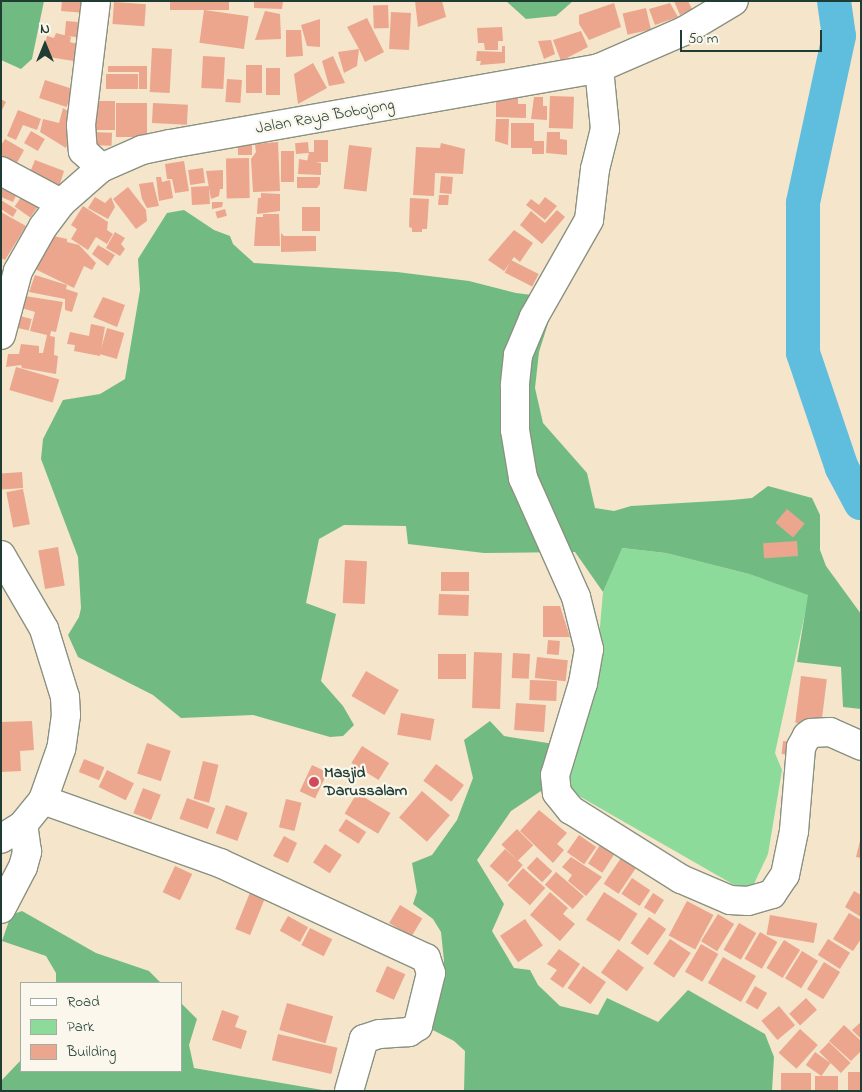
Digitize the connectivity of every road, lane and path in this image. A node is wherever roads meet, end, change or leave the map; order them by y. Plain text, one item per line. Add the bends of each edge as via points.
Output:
1 (96, 1) edge
2 (734, 1) edge
3 (599, 68) junction
4 (101, 168) junction
5 (1, 171) edge
6 (61, 202) junction
7 (1, 334) edge
8 (1, 555) edge
9 (861, 746) edge
10 (43, 800) junction
11 (12, 832) edge
12 (1, 909) edge
13 (349, 1091) edge

1 - 4 street via 89,83 81,125 83,151
2 - 3 street, Jalan Raya Bobojong via 684,30
3 - 4 street, Jalan Raya Bobojong via 170,144 142,150
3 - 9 street via 605,129 595,169 589,220 534,317 518,355 516,386 515,430 523,478 576,597 589,649 583,683 555,775 558,793 571,810 681,879 730,900 748,901 772,894 785,876 794,831 801,747 807,736 830,732
4 - 6 street, Jalan Raya Bobojong
5 - 6 street
6 - 7 street, Jalan Raya Bobojong via 18,271
8 - 10 street via 44,629 65,698 61,749
10 - 11 street
10 - 13 street via 220,864 426,958 431,973 418,1026 409,1032 379,1034 364,1039
11 - 12 street via 27,852 23,867

